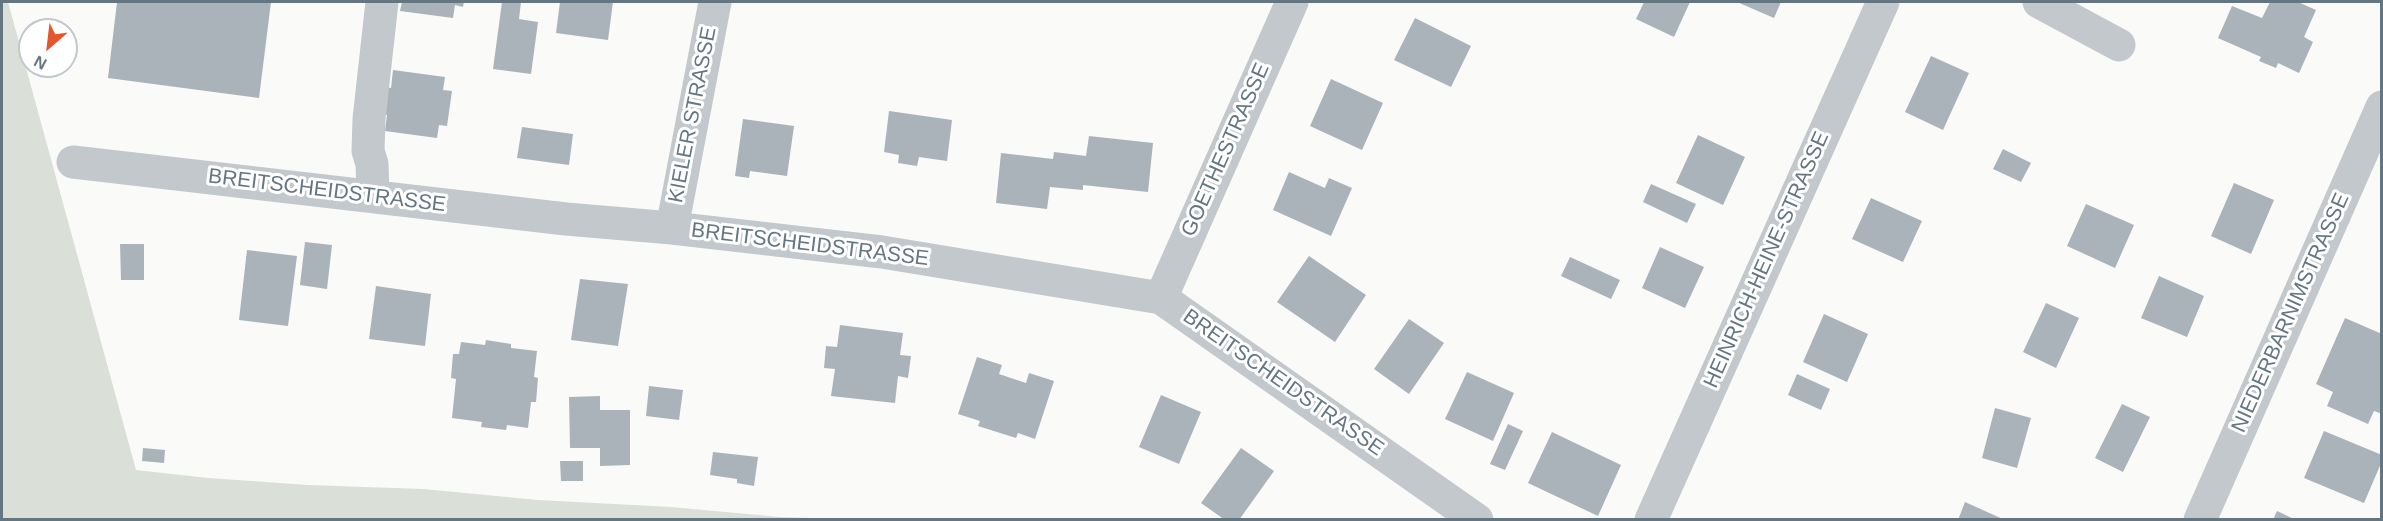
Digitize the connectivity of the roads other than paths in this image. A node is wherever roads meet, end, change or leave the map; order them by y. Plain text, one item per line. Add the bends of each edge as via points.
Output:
1 (382, 2) edge
2 (714, 2) edge
3 (1292, 2) edge
4 (1883, 2) edge
5 (2039, 2) edge
6 (2119, 45) dead end
7 (2382, 107) edge
8 (73, 162) dead end
9 (2369, 171) edge
10 (373, 196) junction
11 (672, 228) junction
12 (1161, 298) junction
13 (1477, 519) edge
14 (1651, 519) edge
15 (2200, 519) edge

1 - 10 street via 369,119
2 - 11 street, KIELER STRASSE
3 - 12 street, GOETHESTRASSE
4 - 14 street, HEINRICH-HEINE-STRASSE
5 - 6 street
7 - 9 street, NIEDERBARNIMSTRASSE
8 - 10 street, BREITSCHEIDSTRASSE
9 - 15 street, NIEDERBARNIMSTRASSE
10 - 11 street, BREITSCHEIDSTRASSE
11 - 12 street, BREITSCHEIDSTRASSE via 882,252
12 - 13 street, BREITSCHEIDSTRASSE

